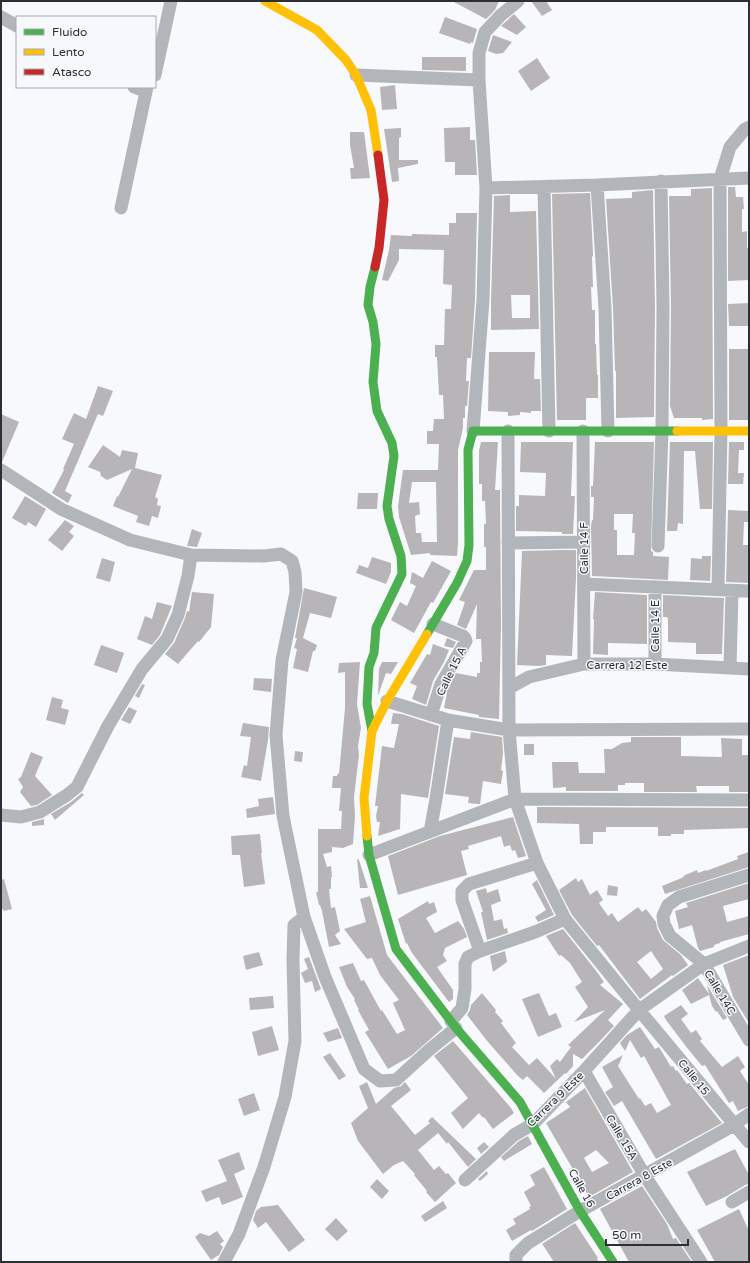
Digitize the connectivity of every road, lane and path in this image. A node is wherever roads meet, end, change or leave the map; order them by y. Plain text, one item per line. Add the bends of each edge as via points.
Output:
1 (171, 1) edge
2 (265, 1) edge
3 (518, 1) edge
4 (1, 17) edge
5 (16, 25) edge
6 (156, 70) edge
7 (356, 75) junction
8 (479, 80) junction
9 (147, 88) edge
10 (749, 127) edge
11 (749, 178) edge
12 (720, 179) junction
13 (661, 181) junction
14 (597, 185) junction
15 (544, 187) junction
16 (486, 188) junction
17 (121, 208) dead end
18 (662, 430) junction
19 (721, 430) junction
20 (749, 430) edge
21 (473, 431) junction
22 (508, 431) junction
23 (549, 431) junction
24 (583, 431) junction
25 (608, 431) junction
26 (1, 470) edge
27 (584, 542) junction
28 (508, 543) junction
29 (658, 546) dead end
30 (191, 555) junction
31 (584, 584) junction
32 (655, 588) junction
33 (718, 590) junction
34 (732, 591) junction
35 (749, 591) edge
36 (433, 624) junction
37 (584, 664) junction
38 (655, 664) junction
39 (730, 667) junction
40 (749, 669) edge
41 (508, 688) junction
42 (387, 701) junction
43 (431, 715) junction
44 (448, 720) junction
45 (749, 729) edge
46 (509, 730) junction
47 (372, 731) junction
48 (515, 799) junction
49 (749, 800) edge
50 (1, 815) edge
51 (430, 832) junction
52 (369, 855) junction
53 (537, 863) junction
54 (749, 875) edge
55 (304, 917) junction
56 (565, 919) junction
57 (749, 946) edge
58 (480, 951) junction
59 (704, 964) junction
60 (639, 1010) junction
61 (454, 1024) junction
62 (749, 1040) edge
63 (584, 1071) junction
64 (749, 1114) edge
65 (534, 1124) junction
66 (734, 1125) junction
67 (749, 1142) edge
68 (645, 1176) junction
69 (465, 1180) dead end
70 (749, 1192) edge
71 (732, 1202) dead end
72 (580, 1211) junction
73 (224, 1262) edge
74 (516, 1262) edge
75 (613, 1262) edge
76 (701, 1262) edge

1 - 6 street
2 - 7 main road via 317,30 346,60
3 - 8 street via 485,32 479,53
4 - 5 street
7 - 8 street
7 - 47 main road via 371,110 384,200 380,248 368,305 376,344 373,382 377,412 392,443 394,456 387,506 401,556 402,574 376,628 374,653 369,667 367,704
8 - 16 street
9 - 17 street
10 - 12 street via 730,147
11 - 12 street
12 - 13 street
12 - 19 street
13 - 14 street
13 - 18 street
14 - 15 street
14 - 25 street via 605,308
15 - 16 street
15 - 23 street
16 - 21 street via 483,300
18 - 19 main road
18 - 25 main road
18 - 29 street
19 - 20 main road
19 - 33 street
21 - 22 main road
21 - 36 main road via 468,450 467,561
22 - 23 main road
22 - 28 street, Calle 15
23 - 24 main road
24 - 25 main road
24 - 27 street, Calle 14 F
26 - 30 street via 61,509 130,540
27 - 28 street
27 - 31 street, Calle 14 F
28 - 41 street, Calle 15
30 - 50 street via 178,615 167,639 142,670 108,726 77,787 40,812 21,817
30 - 55 street via 281,554 292,560 296,592 282,660 276,735 283,816
31 - 32 street
31 - 37 street, Calle 14 F
32 - 33 street
32 - 38 street, Calle 14 E
33 - 34 street
34 - 35 street
34 - 39 street
36 - 42 main road
36 - 43 street, Calle 15 A via 463,636 466,641 442,684
37 - 38 street, Carrera 12 Este
37 - 41 street, Carrera 12 Este via 529,677
38 - 39 street, Carrera 12 Este
39 - 40 street, Carrera 12 Este
41 - 46 street, Calle 15
42 - 43 street
42 - 47 main road
43 - 44 street
44 - 46 street
44 - 51 street
45 - 46 street
46 - 48 street, Calle 15
47 - 52 main road, Calle 16 via 364,798
48 - 49 street
48 - 51 street
48 - 53 street, Calle 15
51 - 52 street
52 - 61 main road, Calle 16 via 396,949
53 - 56 street, Calle 15
53 - 58 street via 469,884 462,891 462,900
54 - 59 street, Calle 14C via 679,896 668,905 663,916 670,936
55 - 61 street via 325,977 364,1069 380,1081 396,1080
55 - 73 street via 294,924 295,1041 285,1097 264,1167 239,1234
56 - 58 street
56 - 60 street, Calle 15
57 - 59 street, Carrera 9 Este
58 - 61 street via 468,957 465,964 462,1008
59 - 60 street, Carrera 9 Este
59 - 62 street, Calle 14C
60 - 63 street, Carrera 9 Este
60 - 66 street, Calle 15
61 - 65 main road, Calle 16 via 520,1102
63 - 65 street, Carrera 9 Este
63 - 68 street, Calle 15A
64 - 66 street, Carrera 8 Este
65 - 69 street, Carrera 9 Este via 514,1135
65 - 72 main road, Calle 16
66 - 67 street, Calle 15
66 - 68 street, Carrera 8 Este
68 - 72 street, Carrera 8 Este
68 - 76 street, Calle 15A
70 - 71 street
72 - 74 street, Carrera 8 Este via 528,1243 516,1255
72 - 75 main road, Calle 16

